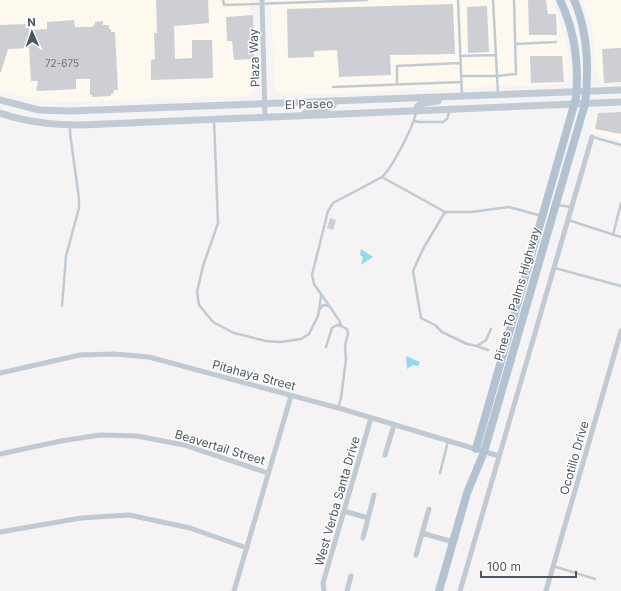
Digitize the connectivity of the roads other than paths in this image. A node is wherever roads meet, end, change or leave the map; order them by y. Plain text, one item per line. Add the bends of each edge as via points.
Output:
1 (224, 0) edge
2 (346, 0) edge
3 (365, 0) edge
4 (458, 0) edge
5 (493, 0) edge
6 (514, 0) edge
7 (560, 0) edge
8 (574, 0) edge
9 (329, 1) edge
10 (262, 2) edge
11 (556, 42) dead end
12 (516, 44) junction
13 (496, 54) junction
14 (460, 56) junction
15 (460, 63) junction
16 (461, 76) junction
17 (497, 76) junction
18 (462, 82) junction
19 (397, 84) junction
20 (333, 87) dead end
21 (621, 90) edge
22 (586, 92) junction
23 (498, 95) junction
24 (461, 96) junction
25 (575, 98) junction
26 (0, 100) edge
27 (334, 102) junction
28 (621, 102) edge
29 (265, 104) junction
30 (585, 104) junction
31 (474, 108) junction
32 (450, 109) junction
33 (416, 110) junction
34 (0, 113) edge
35 (303, 115) junction
36 (266, 116) junction
37 (214, 120) junction
38 (414, 121) junction
39 (70, 125) junction
40 (592, 137) joint
41 (621, 145) edge
42 (382, 177) junction
43 (621, 203) edge
44 (556, 204) junction
45 (572, 207) junction
46 (445, 212) junction
47 (542, 216) junction
48 (552, 219) junction
49 (568, 220) junction
50 (613, 234) junction
51 (621, 237) edge
52 (554, 268) junction
53 (621, 286) edge
54 (321, 294) junction
55 (62, 306) dead end
56 (330, 307) junction
57 (320, 310) junction
58 (341, 326) junction
59 (491, 329) dead end
60 (621, 331) edge
61 (477, 346) junction
62 (326, 347) dead end
63 (488, 350) dead end
64 (0, 373) edge
65 (291, 396) junction
66 (338, 408) junction
67 (372, 418) junction
68 (394, 425) junction
69 (448, 441) junction
70 (476, 449) junction
71 (484, 452) junction
72 (0, 454) edge
73 (385, 455) dead end
74 (500, 456) junction
75 (268, 472) junction
76 (440, 473) dead end
77 (374, 495) dead end
78 (429, 509) dead end
79 (344, 511) junction
80 (368, 518) junction
81 (0, 532) edge
82 (422, 533) junction
83 (363, 538) dead end
84 (453, 542) junction
85 (247, 548) junction
86 (416, 555) dead end
87 (553, 566) junction
88 (351, 576) dead end
89 (595, 579) dead end
90 (234, 591) edge
91 (324, 591) edge
92 (347, 591) edge
93 (439, 591) edge
94 (460, 591) edge
95 (546, 591) edge

1 - 10 lane via 224,5
2 - 3 lane
2 - 9 lane
4 - 14 lane
5 - 13 lane
6 - 12 lane
7 - 25 main road, Pines To Palms Highway via 574,44 578,71
8 - 22 main road, Pines To Palms Highway via 586,48
9 - 10 lane
10 - 29 street, Plaza Way
11 - 12 lane
12 - 17 lane via 516,74
13 - 14 lane
13 - 17 lane
14 - 15 lane
15 - 16 lane
15 - 19 lane via 397,66
16 - 17 lane
16 - 18 lane
17 - 23 lane
18 - 19 lane
18 - 24 lane
19 - 20 lane
21 - 22 street
22 - 25 street
22 - 30 main road, Pines To Palms Highway
23 - 24 street, El Paseo
23 - 25 street, El Paseo
24 - 27 street, El Paseo
24 - 31 street
24 - 33 street via 421,104
25 - 30 street, El Paseo
25 - 31 street, El Paseo via 513,102 494,107
25 - 47 main road, Pines To Palms Highway
26 - 29 street, El Paseo via 39,110 71,111
27 - 29 street, El Paseo
27 - 35 street via 330,108 314,108
28 - 30 street, El Paseo
29 - 36 street, Plaza Way
30 - 44 main road, Pines To Palms Highway
31 - 32 street, El Paseo
32 - 33 street, El Paseo
32 - 38 lane via 443,122
33 - 35 street, El Paseo
33 - 38 lane
34 - 39 street, El Paseo via 24,120
35 - 36 street, El Paseo
36 - 37 street, El Paseo
37 - 39 street, El Paseo
37 - 57 lane via 218,223 203,266 197,292 199,305 213,322 234,333 280,342 301,339 309,334
38 - 42 lane
39 - 55 lane via 79,208 66,256
40 - 41 lane
40 - 45 street
42 - 46 lane
42 - 54 lane via 329,208 312,275 314,284
43 - 50 lane
44 - 45 lane
44 - 48 main road, Pines To Palms Highway
45 - 49 street
46 - 47 lane via 509,208
46 - 61 lane via 413,270 421,316 422,320 435,325 442,332
47 - 48 lane
47 - 70 main road, Pines To Palms Highway
48 - 71 main road, Pines To Palms Highway
49 - 50 lane
49 - 52 street
50 - 51 lane
52 - 53 lane
52 - 74 street
54 - 56 lane
54 - 57 lane
56 - 57 lane via 323,305
56 - 58 lane
58 - 62 lane via 332,328
58 - 66 lane via 347,329 348,333 342,398
59 - 61 lane via 486,340
60 - 87 street, Ocotillo Drive
61 - 63 lane
64 - 65 street, Pitahaya Street via 80,356 114,354 149,357
65 - 66 street, Pitahaya Street
65 - 75 street
66 - 67 street, Pitahaya Street
67 - 68 street, Pitahaya Street
67 - 79 street, West Verba Santa Drive
68 - 69 street, Pitahaya Street
68 - 73 street
69 - 70 street, Pitahaya Street
69 - 76 lane
70 - 71 street, Pitahaya Street
71 - 74 street, Pitahaya Street
71 - 84 main road, Pines To Palms Highway via 467,494
72 - 75 street, Beavertail Street via 100,435 137,436 184,445
74 - 94 street
75 - 85 street
77 - 80 street
78 - 82 street
79 - 80 street
79 - 91 street, West Verba Santa Drive via 323,583
80 - 83 street
81 - 85 street via 81,518 129,516 190,528
82 - 84 street
82 - 86 street
84 - 93 main road, Pines To Palms Highway
85 - 90 street
87 - 89 lane
87 - 95 street, Ocotillo Drive
88 - 92 street

